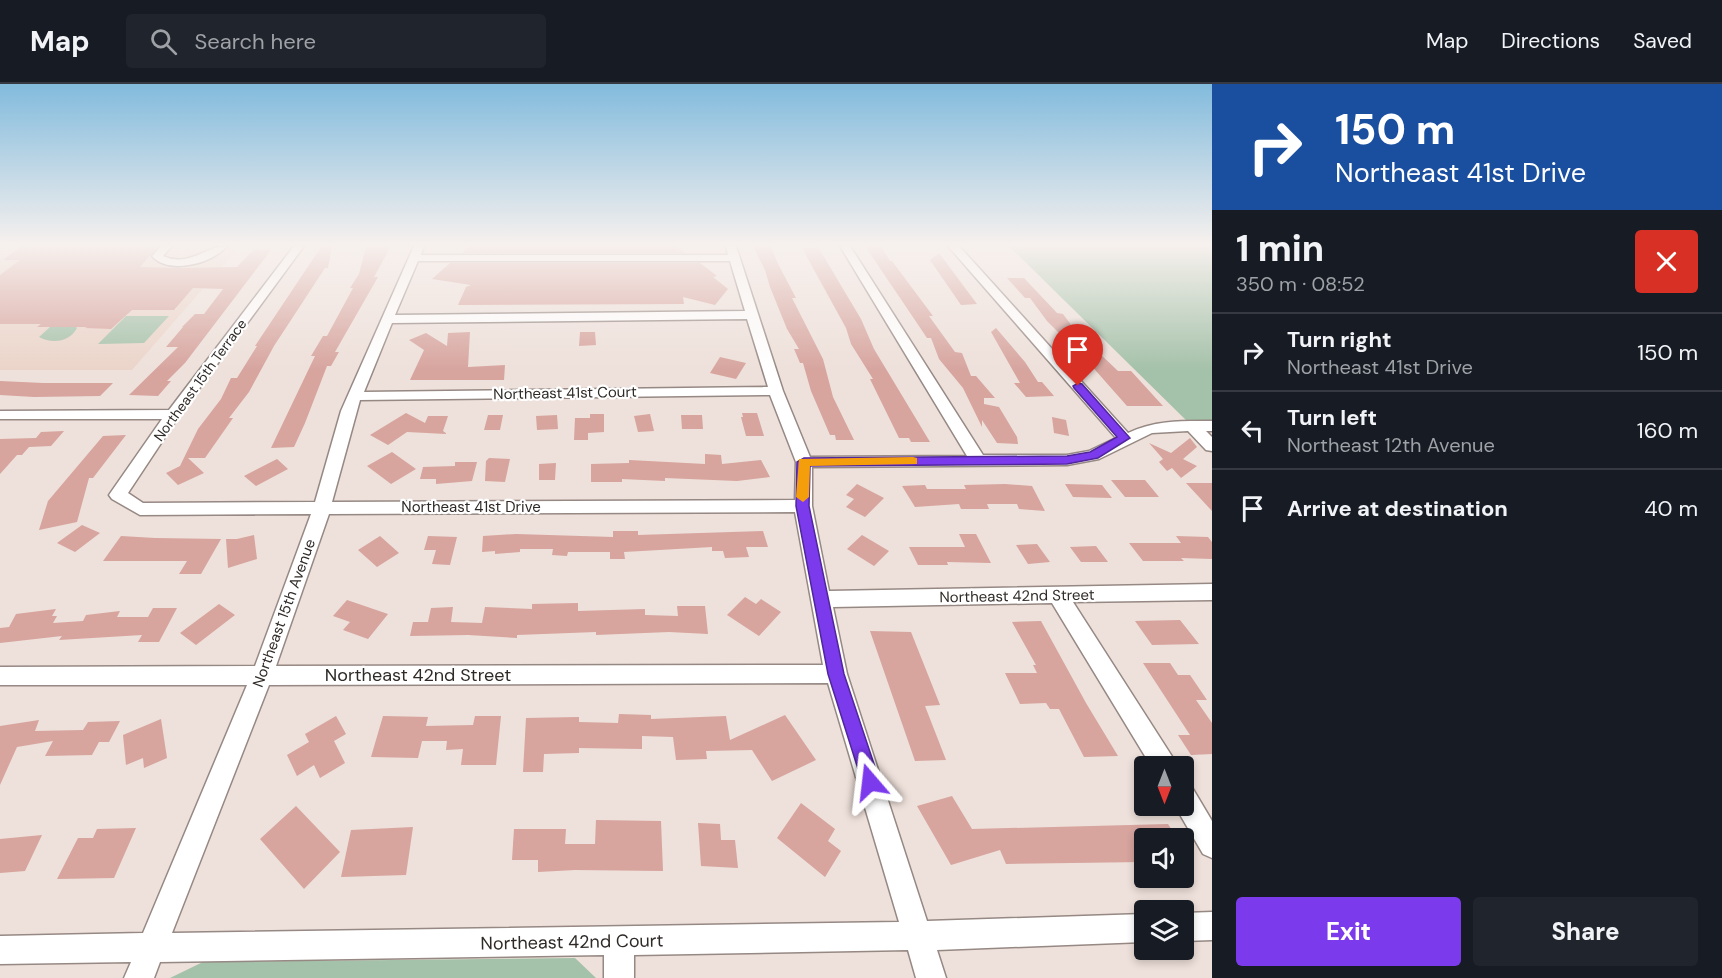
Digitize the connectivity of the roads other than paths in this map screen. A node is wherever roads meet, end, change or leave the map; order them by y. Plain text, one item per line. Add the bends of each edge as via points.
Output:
1 (268, 288) edge
2 (401, 288) edge
3 (744, 288) edge
4 (871, 288) edge
5 (990, 288) edge
6 (753, 315) junction
7 (387, 319) junction
8 (776, 391) junction
9 (354, 396) junction
10 (173, 414) junction
11 (0, 415) edge
12 (1192, 426) junction
13 (1212, 426) edge
14 (1125, 438) junction
15 (1212, 446) edge
16 (978, 460) junction
17 (804, 462) junction
18 (802, 506) junction
19 (322, 508) junction
20 (140, 509) joint
21 (1212, 592) edge
22 (1059, 595) junction
23 (821, 599) junction
24 (836, 674) junction
25 (262, 675) junction
26 (0, 676) edge
27 (1158, 756) edge
28 (1194, 815) edge
29 (1212, 845) edge
30 (1212, 926) edge
31 (1194, 927) edge
32 (1134, 928) edge
33 (919, 936) junction
34 (619, 941) junction
35 (151, 949) junction
36 (0, 950) edge
37 (140, 978) edge
38 (619, 978) edge
39 (931, 978) edge

1 - 10 street, Northeast 15th Terrace
2 - 7 street, Northeast 15th Avenue
3 - 6 street
4 - 16 street
5 - 14 street
6 - 7 street
6 - 8 street
7 - 9 street, Northeast 15th Avenue
8 - 9 street, Northeast 41st Court
8 - 17 street
9 - 19 street, Northeast 15th Avenue via 341,429
10 - 11 street
10 - 20 street, Northeast 15th Terrace via 118,495
12 - 13 street
12 - 14 street via 1148,429
12 - 15 street
14 - 16 street via 1093,455 1067,460
16 - 17 street
17 - 18 street
18 - 19 street, Northeast 41st Drive
18 - 23 street
19 - 20 street, Northeast 41st Drive
19 - 25 street, Northeast 15th Avenue
21 - 22 street, Northeast 42nd Street
22 - 23 street, Northeast 42nd Street
22 - 27 street
23 - 24 street
24 - 25 street, Northeast 42nd Street
24 - 33 street
25 - 26 street, Northeast 42nd Street
25 - 35 street, Northeast 15th Avenue
28 - 29 street
30 - 31 street
32 - 33 street, Northeast 42nd Court
33 - 34 street, Northeast 42nd Court
33 - 39 street
34 - 35 street, Northeast 42nd Court
34 - 38 street
35 - 36 street, Northeast 42nd Court
35 - 37 street, Northeast 15th Avenue

